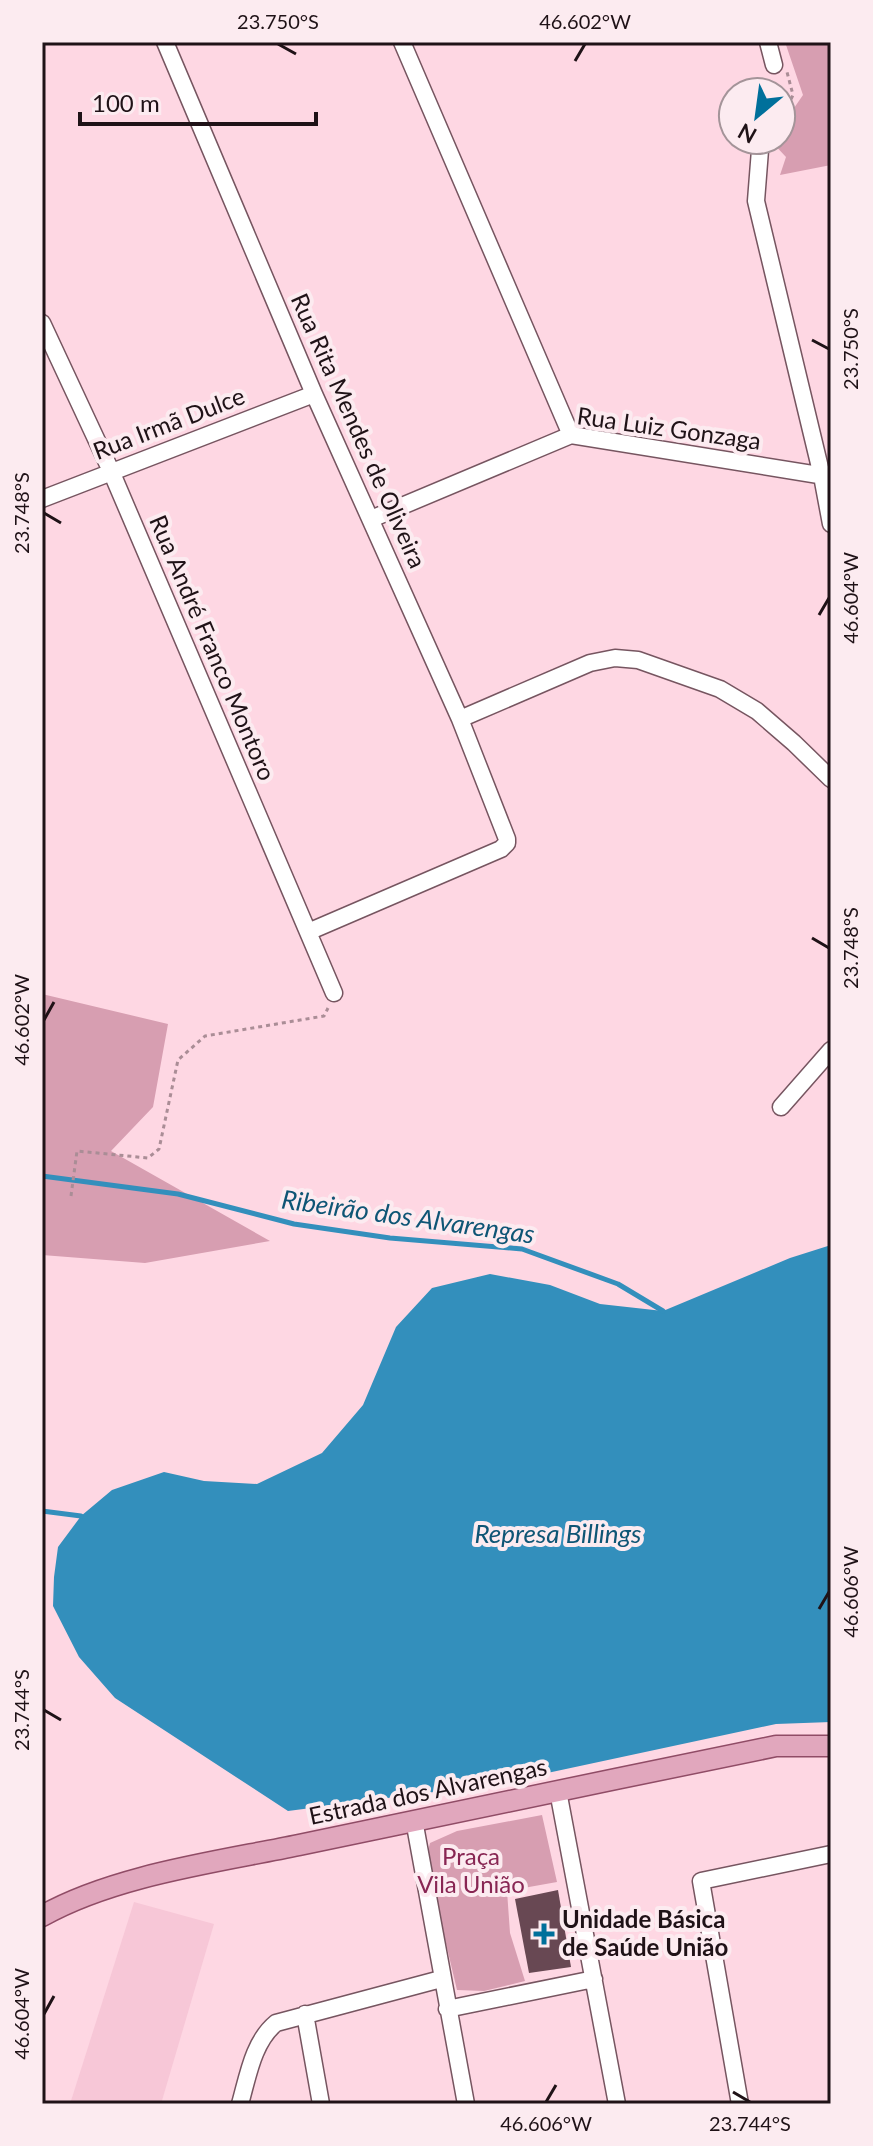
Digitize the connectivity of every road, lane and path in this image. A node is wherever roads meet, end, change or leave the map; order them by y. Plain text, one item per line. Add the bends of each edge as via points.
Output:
1 (165, 42) edge
2 (402, 42) edge
3 (768, 42) edge
4 (779, 64) joint
5 (784, 76) edge
6 (760, 156) edge
7 (42, 323) edge
8 (314, 394) junction
9 (571, 435) junction
10 (111, 471) junction
11 (826, 477) edge
12 (42, 499) edge
13 (371, 519) junction
14 (831, 524) edge
15 (460, 719) junction
16 (831, 779) edge
17 (308, 932) junction
18 (334, 993) joint
19 (831, 1050) edge
20 (781, 1107) dead end
21 (71, 1196) dead end
22 (831, 1746) edge
23 (558, 1791) junction
24 (414, 1820) junction
25 (831, 1854) edge
26 (42, 1916) edge
27 (441, 1979) junction
28 (594, 1979) junction
29 (447, 2009) junction
30 (305, 2014) junction
31 (240, 2104) edge
32 (321, 2104) edge
33 (466, 2104) edge
34 (617, 2104) edge
35 (740, 2104) edge

1 - 8 street, Rua Rita Mendes de Oliveira
2 - 9 street
3 - 4 street
4 - 5 path
6 - 11 street via 756,201
7 - 10 street, Rua André Franco Montoro
8 - 10 street, Rua Irmã Dulce
8 - 13 street, Rua Rita Mendes de Oliveira
9 - 11 street, Rua Luiz Gonzaga
9 - 13 street, Rua Luiz Gonzaga
10 - 12 street, Rua Irmã Dulce
10 - 17 street, Rua André Franco Montoro
11 - 14 street
13 - 15 street, Rua Rita Mendes de Oliveira
15 - 16 street via 590,663 638,660 720,689 745,704
15 - 17 street, Rua Rita Mendes de Oliveira via 507,843
17 - 18 street, Rua André Franco Montoro
18 - 21 path via 324,1016 205,1036 178,1060 159,1149 148,1158 77,1151
19 - 20 street
22 - 23 main road, Estrada dos Alvarengas via 776,1746
23 - 24 main road, Estrada dos Alvarengas
23 - 28 street
24 - 26 main road, Estrada dos Alvarengas via 104,1887
24 - 27 street
25 - 35 street via 701,1881
27 - 29 street
27 - 30 street
28 - 29 street
28 - 34 street
29 - 33 street
30 - 31 street via 267,2030
30 - 32 street

